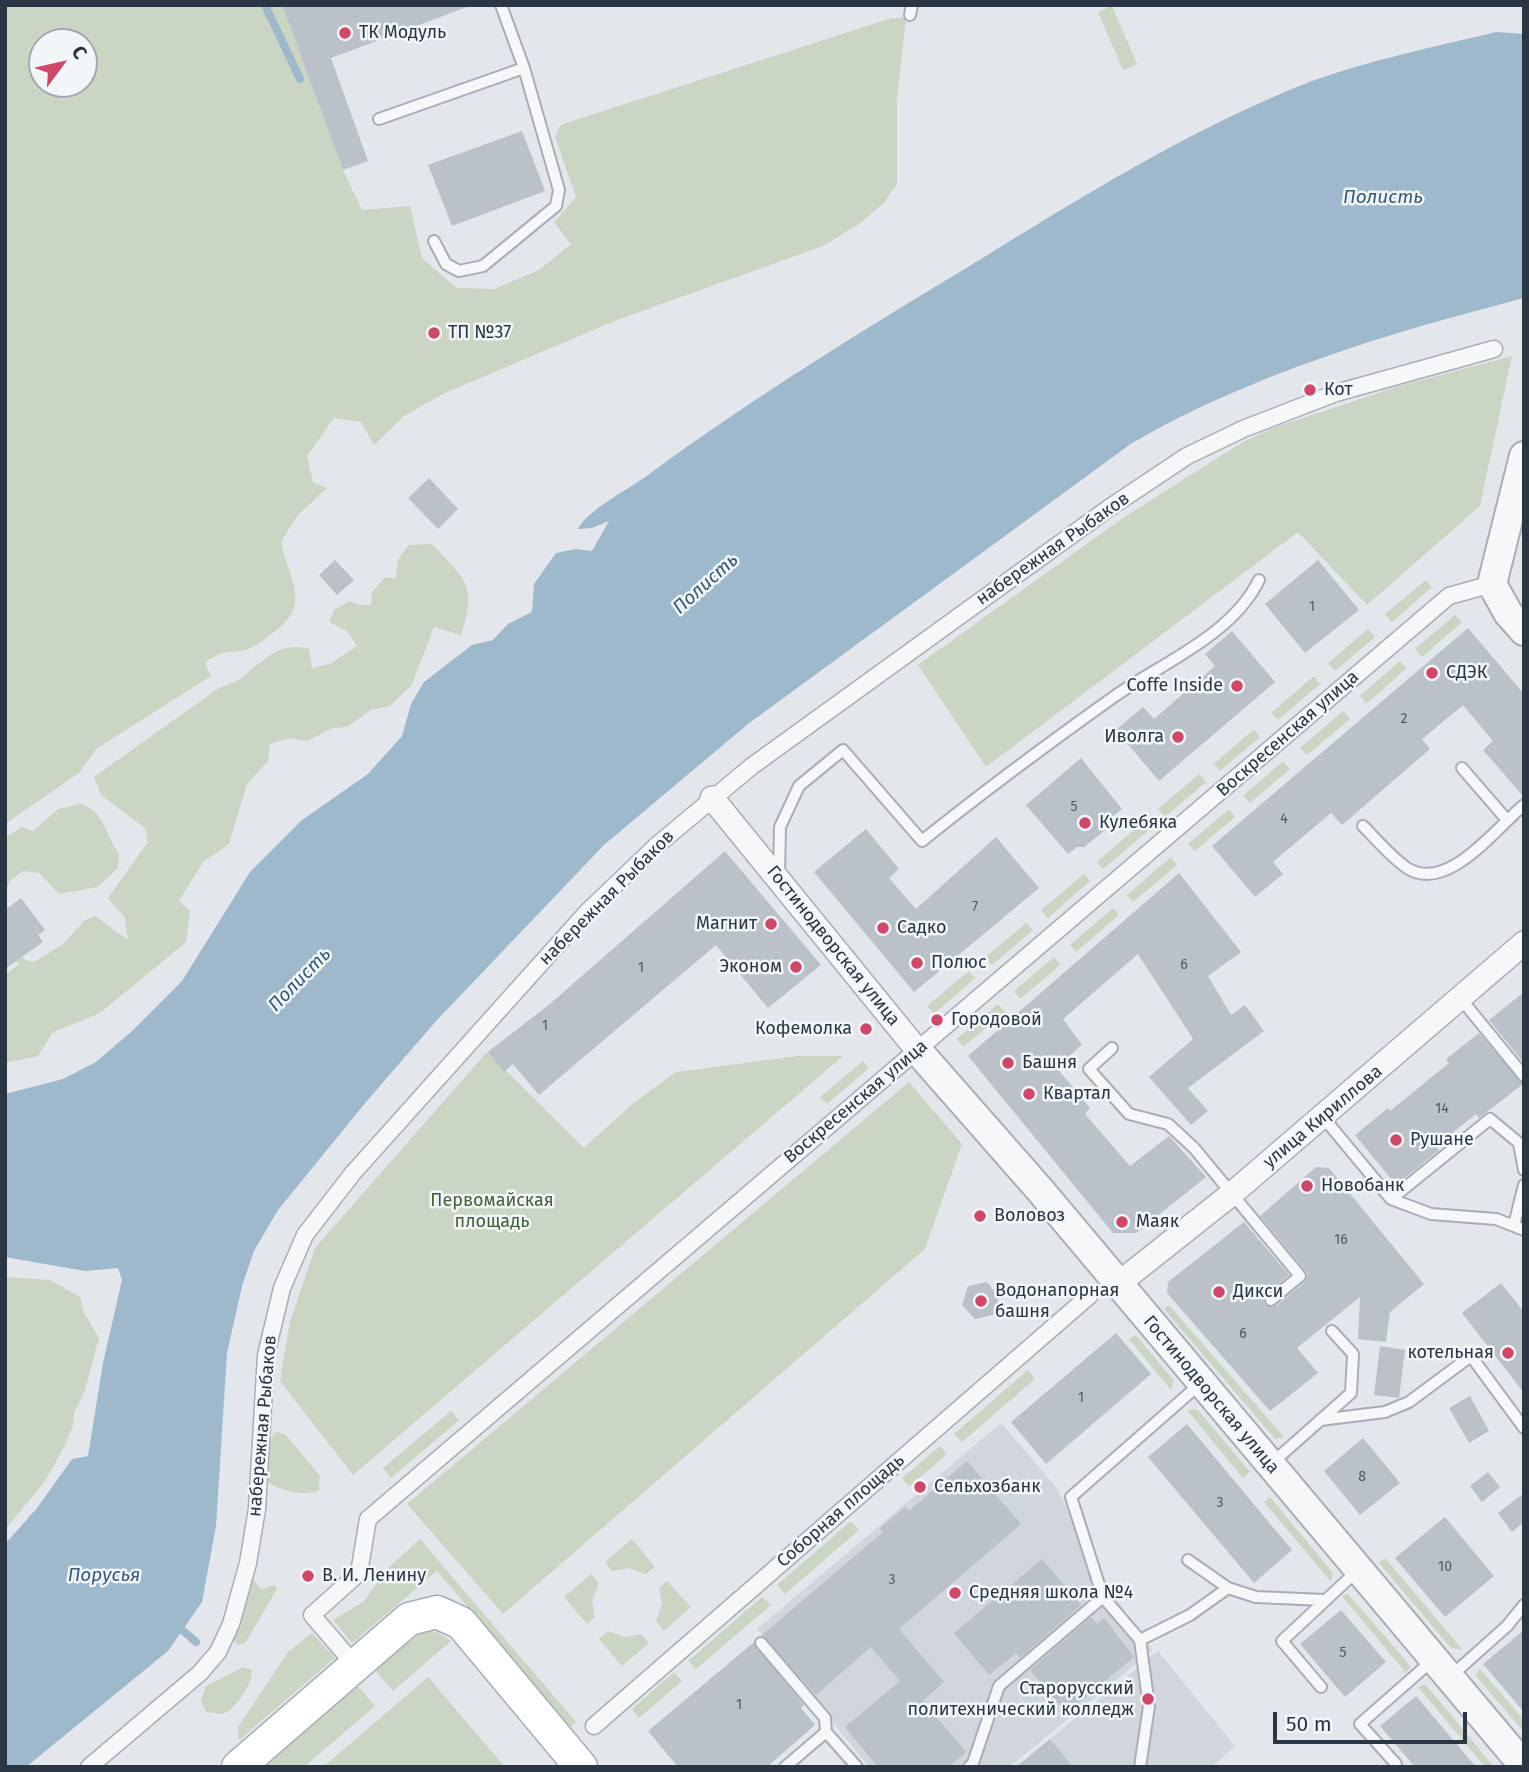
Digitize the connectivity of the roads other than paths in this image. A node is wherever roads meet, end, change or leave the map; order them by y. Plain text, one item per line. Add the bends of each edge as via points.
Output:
1 (501, 5) edge
2 (524, 68) junction
3 (379, 119) dead end
4 (434, 241) dead end
5 (1494, 349) dead end
6 (1524, 456) edge
7 (1259, 580) dead end
8 (1492, 584) junction
9 (1524, 631) edge
10 (1462, 768) dead end
11 (712, 798) junction
12 (1524, 806) edge
13 (1507, 820) junction
14 (1363, 826) dead end
15 (779, 881) junction
16 (1524, 943) edge
17 (1461, 999) junction
18 (1112, 1048) dead end
19 (918, 1051) junction
20 (1524, 1076) edge
21 (1323, 1117) junction
22 (1524, 1170) edge
23 (1524, 1185) edge
24 (1234, 1192) junction
25 (1391, 1199) junction
26 (1519, 1227) edge
27 (1118, 1284) junction
28 (1089, 1296) dead end
29 (1271, 1300) dead end
30 (1332, 1331) dead end
31 (1200, 1383) junction
32 (1320, 1420) junction
33 (1524, 1427) edge
34 (1269, 1465) junction
35 (1188, 1560) dead end
36 (1358, 1570) junction
37 (1228, 1588) junction
38 (1103, 1597) junction
39 (1325, 1600) junction
40 (1524, 1605) edge
41 (1140, 1640) junction
42 (761, 1643) dead end
43 (355, 1664) junction
44 (1441, 1669) junction
45 (1321, 1687) dead end
46 (593, 1726) dead end
47 (826, 1732) junction
48 (1396, 1764) dead end
49 (1524, 1766) edge
50 (89, 1767) edge
51 (238, 1767) edge
52 (581, 1767) edge
53 (785, 1767) edge
54 (857, 1767) edge
55 (969, 1767) edge
56 (1140, 1767) edge

1 - 2 lane
2 - 3 lane
2 - 4 lane via 559,190 555,206 483,266 459,271 446,264
5 - 11 street, набережная Рыбаков via 1336,393 1187,456 1053,548
6 - 8 street
7 - 15 lane via 1251,596 1201,642 1116,696 922,841 843,750 799,786 780,827
8 - 9 street
8 - 19 street, Воскресенская улица via 1449,596
10 - 13 lane
11 - 15 street, Гостинодворская улица
11 - 50 street, набережная Рыбаков via 587,912 305,1235 282,1288 265,1354 257,1509 231,1624 218,1652 200,1673
12 - 13 lane
13 - 14 lane via 1468,858 1444,872 1421,873 1408,869
15 - 19 street, Гостинодворская улица
16 - 17 street, улица Кириллова
17 - 20 lane
17 - 21 street, улица Кириллова
18 - 24 lane via 1089,1069 1129,1114 1168,1124
19 - 27 street, Гостинодворская улица
19 - 43 street, Воскресенская улица via 368,1519 359,1573 312,1615
21 - 24 street, улица Кириллова
21 - 25 lane
22 - 25 lane via 1519,1143 1490,1119
23 - 26 lane
24 - 27 street, улица Кириллова
24 - 29 lane via 1300,1276
25 - 26 lane via 1431,1214 1496,1219
27 - 31 street, Гостинодворская улица
28 - 46 street, Соборная площадь
30 - 32 lane via 1353,1354 1351,1393
31 - 34 street, Гостинодворская улица
31 - 38 lane via 1071,1497
32 - 33 lane via 1385,1412 1409,1402 1471,1356
32 - 34 lane
34 - 36 street, Гостинодворская улица
35 - 37 lane
36 - 39 lane
36 - 44 street, Гостинодворская улица
37 - 39 lane via 1256,1597
37 - 41 lane via 1190,1615
38 - 41 lane
38 - 55 lane via 999,1686
39 - 45 lane via 1282,1641
40 - 44 lane via 1507,1626
41 - 56 lane via 1149,1706
42 - 47 lane via 825,1718
43 - 51 main road
43 - 52 main road via 409,1619 437,1612 461,1623
44 - 48 lane via 1360,1724
44 - 49 street, Гостинодворская улица
47 - 53 lane
47 - 54 lane

